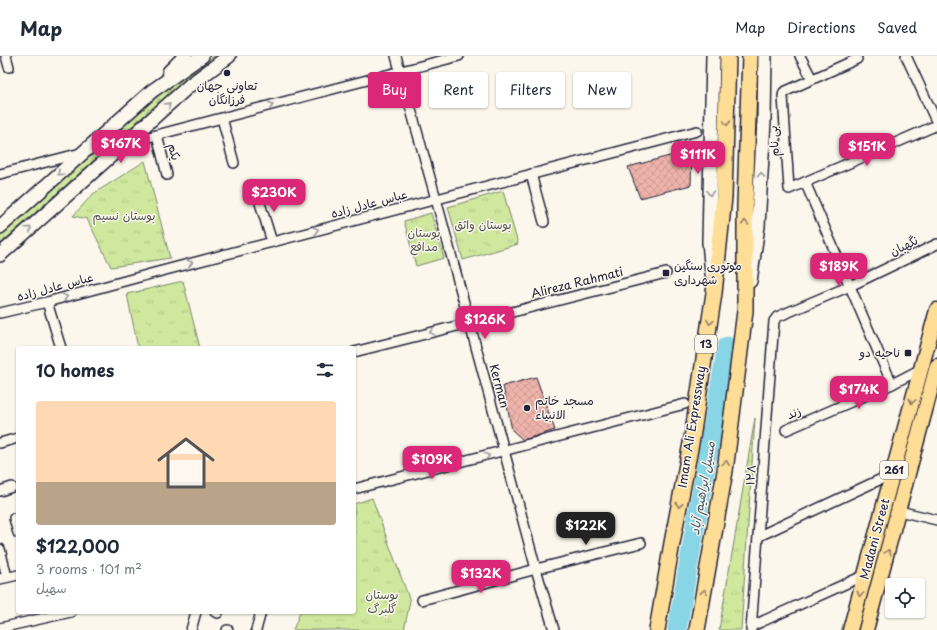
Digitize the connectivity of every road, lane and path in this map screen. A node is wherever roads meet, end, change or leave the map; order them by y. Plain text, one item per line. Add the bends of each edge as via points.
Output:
1 (6, 56) edge
2 (185, 56) edge
3 (202, 56) edge
4 (229, 56) edge
5 (396, 56) edge
6 (459, 56) edge
7 (713, 56) edge
8 (728, 56) edge
9 (750, 56) edge
10 (765, 56) edge
11 (800, 56) edge
12 (906, 56) edge
13 (858, 59) dead end
14 (10, 67) dead end
15 (400, 72) joint
16 (812, 79) junction
17 (368, 80) edge
18 (152, 91) junction
19 (410, 108) edge
20 (222, 118) junction
21 (937, 124) edge
22 (697, 131) dead end
23 (157, 135) junction
24 (125, 143) junction
25 (84, 152) junction
26 (234, 162) dead end
27 (0, 174) edge
28 (531, 174) junction
29 (167, 175) dead end
30 (805, 182) junction
31 (256, 190) dead end
32 (436, 199) junction
33 (544, 222) dead end
34 (0, 227) edge
35 (272, 242) junction
36 (937, 244) edge
37 (0, 255) edge
38 (666, 273) dead end
39 (850, 286) junction
40 (714, 293) junction
41 (48, 302) junction
42 (937, 310) edge
43 (745, 311) junction
44 (0, 313) edge
45 (774, 321) joint
46 (470, 322) junction
47 (60, 346) edge
48 (356, 351) edge
49 (937, 366) edge
50 (921, 369) junction
51 (892, 384) junction
52 (685, 404) dead end
53 (786, 430) dead end
54 (16, 439) edge
55 (0, 443) edge
56 (504, 451) junction
57 (892, 474) junction
58 (12, 487) dead end
59 (356, 488) edge
60 (0, 491) edge
61 (899, 511) junction
62 (14, 518) dead end
63 (937, 520) edge
64 (16, 526) edge
65 (759, 536) junction
66 (641, 543) dead end
67 (0, 549) edge
68 (536, 569) junction
69 (16, 575) edge
70 (865, 575) junction
71 (3, 578) edge
72 (422, 600) dead end
73 (62, 614) edge
74 (195, 614) edge
75 (260, 614) edge
76 (0, 628) edge
77 (752, 628) edge
78 (191, 630) edge
79 (256, 630) edge
80 (554, 630) edge
81 (657, 630) edge
82 (697, 630) edge
83 (850, 630) edge
84 (866, 630) edge

1 - 14 street
2 - 18 main road
3 - 18 main road
24 -> 4 main road via 190,85
5 - 15 street, Kerman
6 - 15 street
7 -> 40 main road via 709,242
8 -> 40 highway, Imam Ali Expressway / 13 via 724,197
43 -> 9 highway via 745,205
43 -> 10 main road via 758,226
11 - 16 street
12 - 21 street
13 - 16 street
16 - 30 street, بی نام via 784,92 783,96 789,189
20 -> 17 street
18 - 25 main road
19 - 32 street, Kerman
20 - 23 street
20 - 26 street
21 - 30 street
22 - 28 street, عباس عادل زاده
23 - 24 street
23 - 29 street, یکم
37 -> 24 main road
25 - 27 street
25 -> 34 main road
28 - 32 street, عباس عادل زاده
28 - 33 street
30 - 39 street
31 - 35 street
35 -> 32 street, عباس عادل زاده
32 - 46 street, Kerman
41 -> 35 street, عباس عادل زاده
36 - 39 street, نگهبان
38 - 46 street, Alireza Rahmati
39 - 45 street, نگهبان via 777,317
39 - 51 street
40 -> 81 highway, Imam Ali Expressway / 13 via 692,438
41 - 44 street, عباس عادل زاده
41 - 47 street
42 - 50 main road, Madani Street / 261
82 -> 43 highway via 724,471
45 - 65 street, ۱۲۸
46 -> 48 street, Alireza Rahmati
46 - 56 street, Kerman
49 - 61 main road, 261
50 - 51 street, زند
50 -> 57 main road, Madani Street / 261
51 - 53 street, زند
52 - 56 street
54 - 55 street
59 -> 56 street
56 - 68 street, Kerman
57 - 65 street
57 - 70 main road, Madani Street / 261
58 - 60 street
61 - 63 street
84 -> 61 main road, 261
62 - 64 street
65 - 77 street, ۱۲۸
66 - 68 street
67 - 71 street
68 - 72 street
68 - 80 street, Kerman
69 - 71 street
70 - 77 street
70 -> 83 main road, Madani Street / 261
73 - 76 street
74 - 78 street
75 - 79 street

